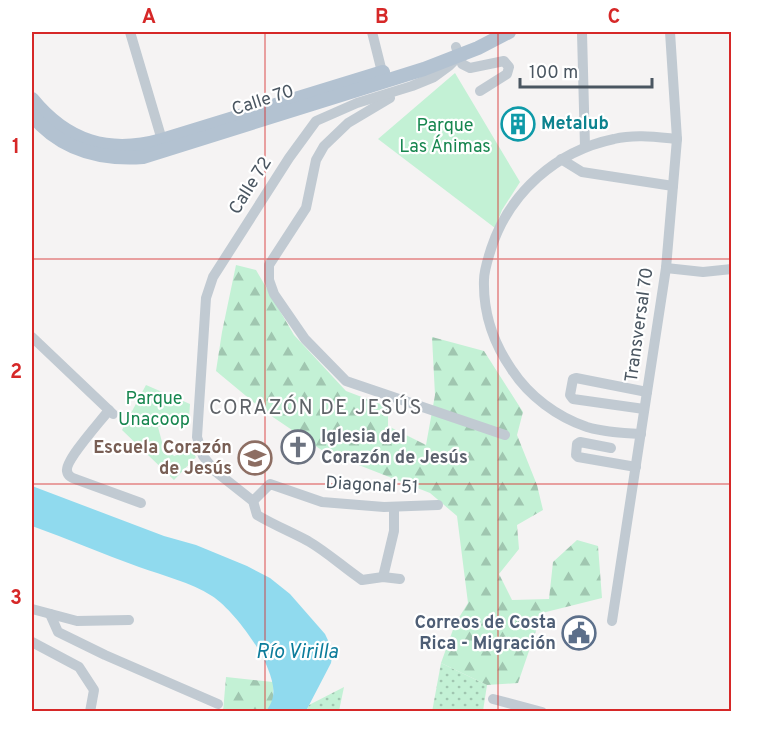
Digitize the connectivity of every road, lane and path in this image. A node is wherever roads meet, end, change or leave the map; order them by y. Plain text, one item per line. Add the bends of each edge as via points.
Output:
1 (130, 32) edge
2 (372, 32) edge
3 (489, 32) edge
4 (509, 32) edge
5 (670, 32) edge
6 (582, 33) dead end
7 (458, 53) junction
8 (382, 72) junction
9 (412, 86) junction
10 (480, 91) dead end
11 (32, 99) edge
12 (32, 115) edge
13 (677, 139) junction
14 (162, 140) junction
15 (585, 147) junction
16 (561, 159) junction
17 (673, 186) junction
18 (666, 268) junction
19 (732, 269) edge
20 (32, 338) edge
21 (647, 392) junction
22 (644, 409) junction
23 (641, 434) junction
24 (505, 435) dead end
25 (611, 448) dead end
26 (636, 467) junction
27 (253, 501) junction
28 (141, 503) dead end
29 (438, 505) dead end
30 (394, 507) junction
31 (384, 577) junction
32 (400, 579) dead end
33 (32, 609) edge
34 (50, 614) junction
35 (129, 620) dead end
36 (612, 621) dead end
37 (32, 642) edge
38 (493, 699) dead end
39 (218, 704) dead end
40 (90, 711) edge
41 (542, 711) edge

1 - 14 street
2 - 8 street
3 - 7 main road, Calle 70
4 - 7 main road, Calle 70
5 - 13 street, Transversal 70
6 - 15 street
7 - 8 main road, Calle 70
7 - 9 street, Calle 72 via 443,72
7 - 10 street via 465,67 504,61 509,67 507,74
7 - 12 main road, Calle 70 via 424,69 143,157 85,152 49,133
8 - 14 main road, Calle 70
9 - 24 street via 348,123 324,146 316,160 306,208 269,265 269,280 274,294 305,339 346,381
9 - 27 street, Calle 72 via 316,120 213,277 206,298 197,437 203,456 215,471
11 - 14 main road, Calle 70 via 52,120 84,140 125,147
13 - 15 street via 646,136
13 - 17 street, Transversal 70
15 - 16 street
16 - 17 street via 582,172
16 - 23 street via 513,203 494,239 484,278 485,306 492,332 519,380 538,400 586,427
17 - 18 street, Transversal 70
18 - 19 street via 703,272
18 - 21 street, Transversal 70
20 - 28 street via 112,412 74,455 68,464 69,476
21 - 22 street, Transversal 70
21 - 22 street via 576,378 571,388 573,399
22 - 23 street, Transversal 70
23 - 26 street, Transversal 70
25 - 26 street via 580,442 576,455
26 - 36 street, Transversal 70
27 - 30 street, Diagonal 51 via 270,484 322,502
27 - 31 street via 257,515 307,541 362,580
29 - 30 street, Diagonal 51
30 - 31 street via 394,531
31 - 32 street
33 - 34 street
34 - 35 street via 77,621
34 - 39 street via 58,632
37 - 40 street via 79,667 94,690
38 - 41 street

